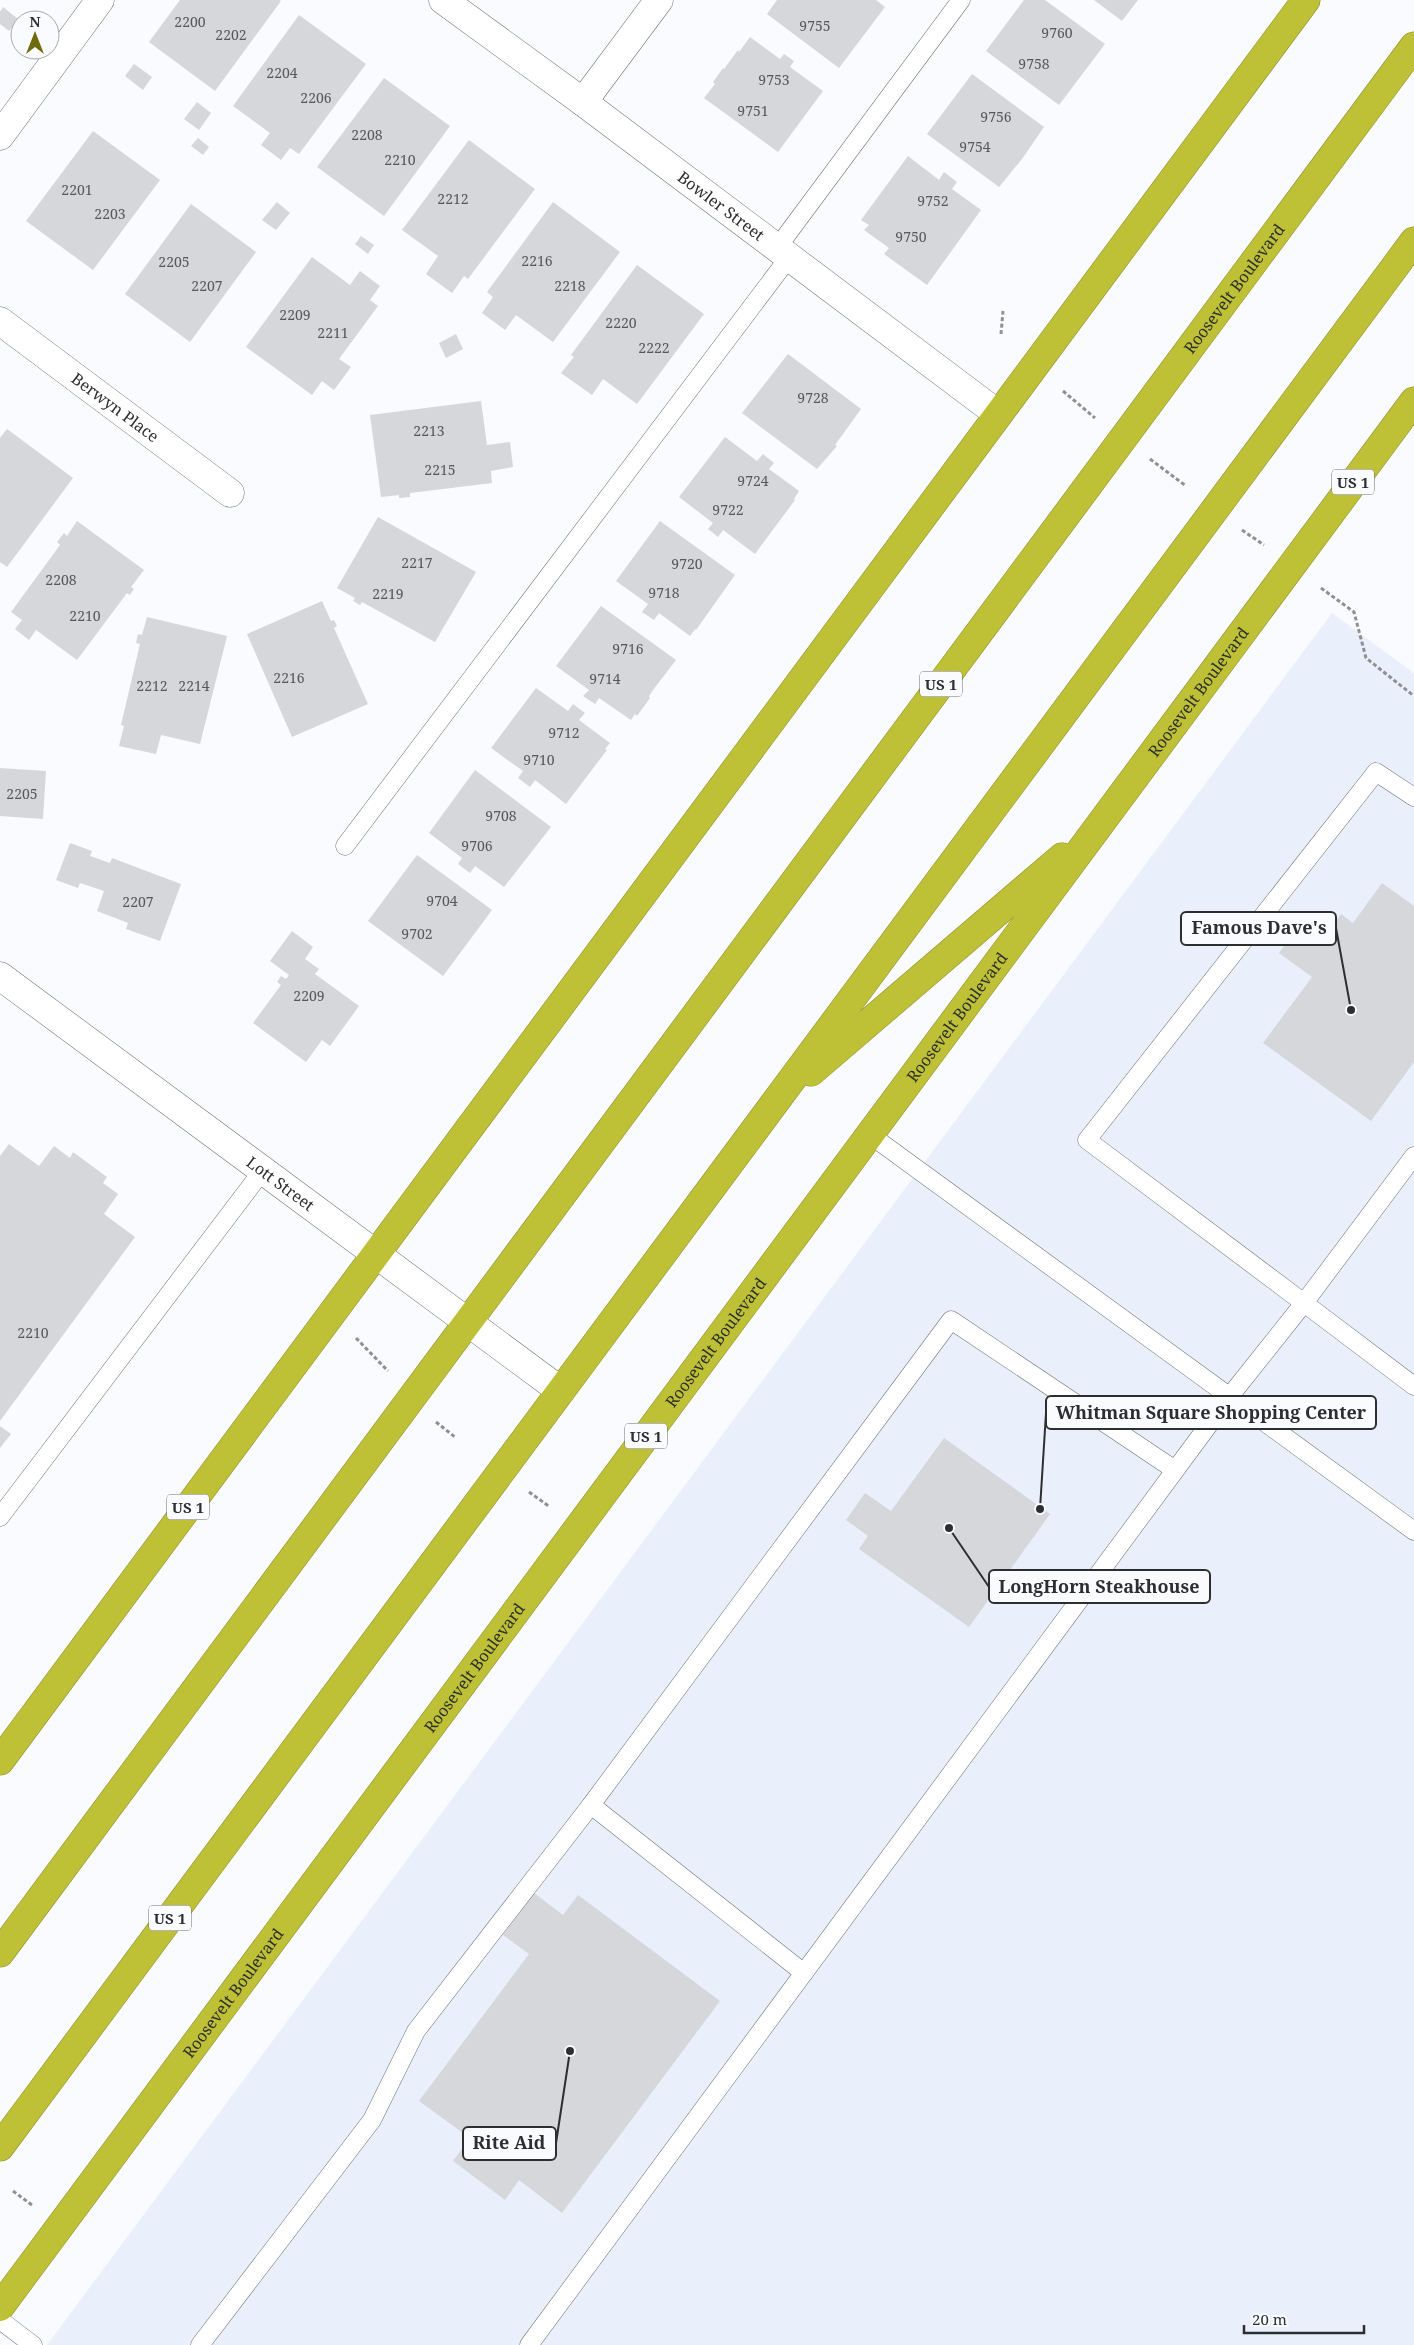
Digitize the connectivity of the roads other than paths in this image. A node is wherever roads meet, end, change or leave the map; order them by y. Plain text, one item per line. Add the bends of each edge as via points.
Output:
1 (100, 0) edge
2 (443, 0) edge
3 (659, 0) edge
4 (961, 0) edge
5 (1306, 0) edge
6 (1414, 46) edge
7 (584, 102) junction
8 (0, 136) edge
9 (1414, 240) edge
10 (783, 252) junction
11 (0, 321) edge
12 (1414, 400) edge
13 (998, 414) junction
14 (230, 493) dead end
15 (1414, 797) edge
16 (1100, 824) junction
17 (344, 846) dead end
18 (2, 982) edge
19 (774, 1104) junction
20 (869, 1134) junction
21 (1414, 1156) edge
22 (263, 1170) junction
23 (376, 1254) junction
24 (1304, 1303) junction
25 (468, 1322) junction
26 (1414, 1386) edge
27 (561, 1391) junction
28 (1230, 1396) junction
29 (1175, 1470) junction
30 (0, 1517) edge
31 (1414, 1531) edge
32 (0, 1761) edge
33 (591, 1805) junction
34 (0, 1953) edge
35 (804, 1973) junction
36 (0, 2147) edge
37 (0, 2308) edge
38 (0, 2320) edge
39 (33, 2345) edge
40 (200, 2345) edge
41 (529, 2345) edge

1 - 8 street
2 - 7 street, Bowler Street
3 - 7 street
4 - 10 lane
5 - 13 highway, US 1
6 - 25 highway, Roosevelt Boulevard / US 1
7 - 10 street, Bowler Street
9 - 19 highway, US 1
10 - 13 street, Bowler Street
10 - 17 lane
11 - 14 street, Berwyn Place
12 - 16 highway, Roosevelt Boulevard / US 1
13 - 23 highway, US 1
15 - 24 lane via 1376,772 1087,1140
16 - 19 highway
16 - 20 highway, Roosevelt Boulevard / US 1
18 - 22 street, Lott Street
19 - 27 highway, US 1
20 - 28 lane
20 - 37 highway, Roosevelt Boulevard / US 1
21 - 24 lane
22 - 23 street, Lott Street
22 - 30 lane
23 - 25 street, Lott Street
23 - 32 highway, US 1
24 - 26 lane
24 - 28 lane
25 - 27 street, Lott Street
25 - 34 highway, Roosevelt Boulevard / US 1
27 - 36 highway, US 1
28 - 29 lane
28 - 31 lane
29 - 33 lane via 951,1320
29 - 35 lane
33 - 35 lane
33 - 40 lane via 416,2032 372,2120
35 - 41 lane
38 - 39 lane

